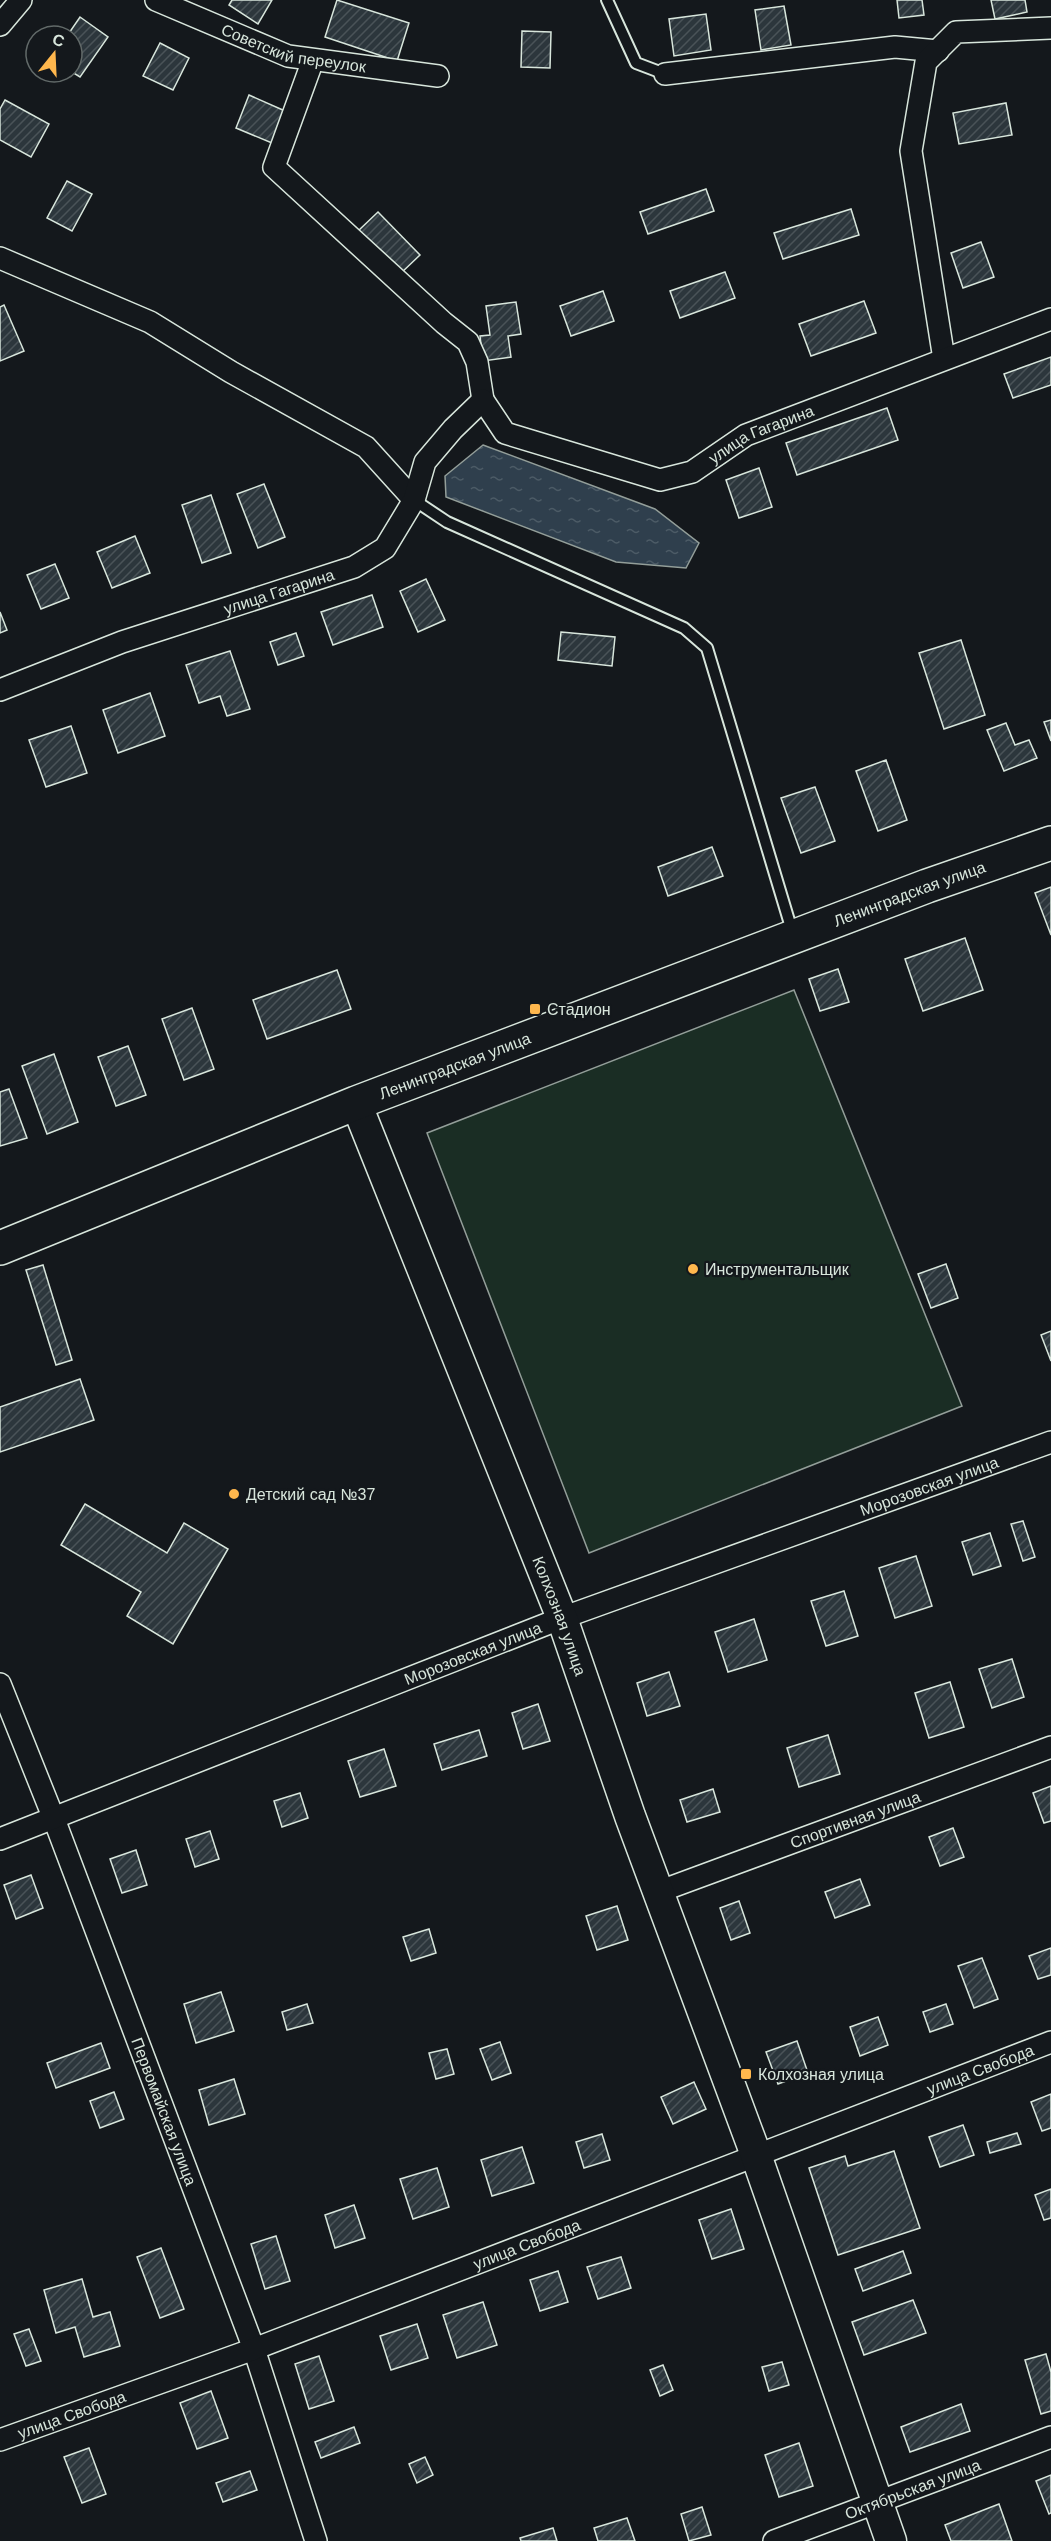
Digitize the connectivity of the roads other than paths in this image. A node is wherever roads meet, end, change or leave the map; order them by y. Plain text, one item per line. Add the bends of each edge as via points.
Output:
1 (21, 0) edge
2 (156, 0) edge
3 (607, 0) edge
4 (0, 26) edge
5 (1051, 28) edge
6 (938, 51) junction
7 (313, 60) junction
8 (665, 74) joint
9 (438, 76) dead end
10 (0, 258) edge
11 (1051, 320) edge
12 (944, 359) junction
13 (483, 400) junction
14 (414, 500) junction
15 (0, 690) edge
16 (1051, 843) edge
17 (794, 937) junction
18 (356, 1103) junction
19 (0, 1248) edge
20 (1051, 1442) edge
21 (562, 1618) junction
22 (0, 1684) edge
23 (1051, 1747) edge
24 (54, 1819) junction
25 (0, 1839) edge
26 (658, 1892) junction
27 (1051, 2042) edge
28 (756, 2155) junction
29 (254, 2349) junction
30 (1051, 2438) edge
31 (0, 2440) edge
32 (878, 2503) junction
33 (316, 2541) edge
34 (774, 2541) edge
35 (891, 2541) edge

1 - 4 street
2 - 7 street, Советский переулок via 288,56
3 - 8 lane via 636,63
5 - 6 street via 956,32
6 - 8 street via 896,47
6 - 12 street via 926,62 911,151
7 - 9 street, Советский переулок
7 - 13 street, улица Гагарина via 274,167 468,342 477,362
10 - 14 street via 150,321 231,372 366,447
11 - 12 street, улица Гагарина
12 - 13 street, улица Гагарина via 746,435 692,472 660,480 505,433
13 - 14 street, улица Гагарина via 425,462
14 - 15 street, улица Гагарина via 385,548 354,567 122,642
14 - 17 lane via 447,522 684,628 707,648
16 - 17 main road, Ленинградская улица
17 - 18 main road, Ленинградская улица
18 - 19 main road, Ленинградская улица
18 - 21 main road, Колхозная улица
20 - 21 street, Морозовская улица
21 - 24 street, Морозовская улица
21 - 26 main road, Колхозная улица
22 - 24 street, Первомайская улица
23 - 26 street, Спортивная улица
24 - 25 street, Морозовская улица
24 - 29 street, Первомайская улица
26 - 28 main road, Колхозная улица
27 - 28 street, улица Свобода
28 - 29 street, улица Свобода
28 - 32 main road, Колхозная улица
29 - 31 street, улица Свобода
29 - 33 street, Первомайская улица
30 - 32 street, Октябрьская улица
32 - 34 street, Октябрьская улица
32 - 35 main road, Колхозная улица

